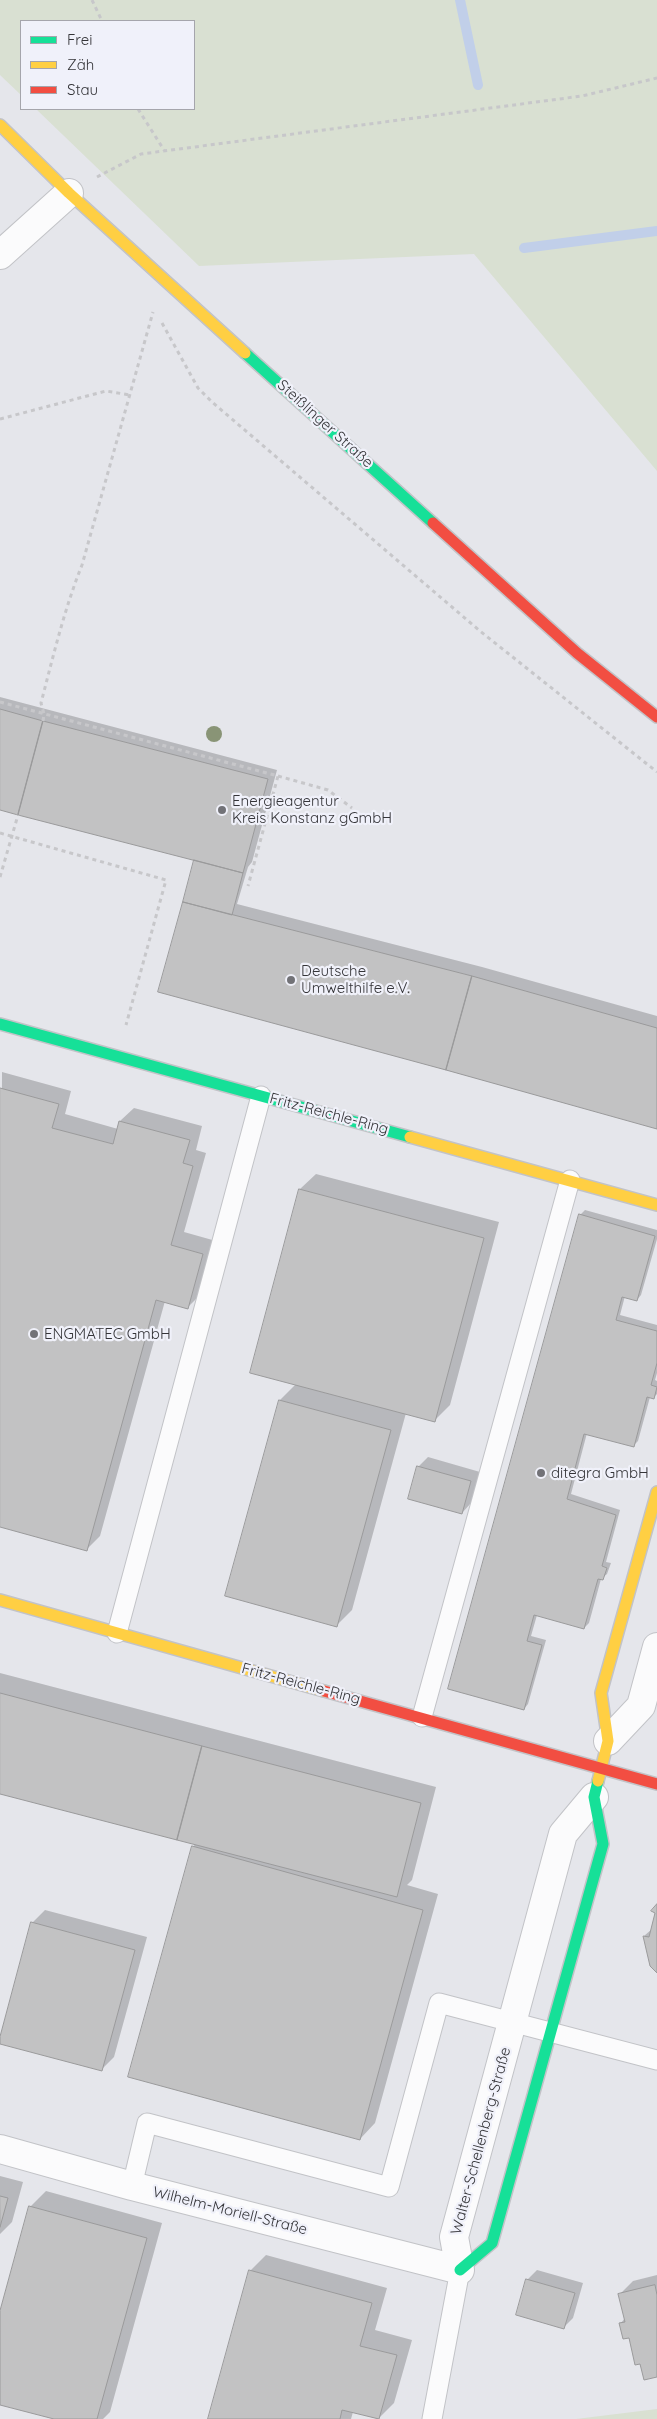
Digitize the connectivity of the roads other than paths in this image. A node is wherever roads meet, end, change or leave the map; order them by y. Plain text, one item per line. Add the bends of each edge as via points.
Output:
1 (0, 125) edge
2 (69, 193) junction
3 (0, 255) edge
4 (657, 717) edge
5 (0, 1024) edge
6 (260, 1096) junction
7 (570, 1180) junction
8 (657, 1205) edge
9 (657, 1492) edge
10 (0, 1600) edge
11 (117, 1633) junction
12 (657, 1647) edge
13 (422, 1718) junction
14 (608, 1741) junction
15 (602, 1769) junction
16 (657, 1784) edge
17 (594, 1797) junction
18 (512, 2022) junction
19 (551, 2032) junction
20 (657, 2060) edge
21 (0, 2149) edge
22 (132, 2186) junction
23 (460, 2270) junction
24 (432, 2419) edge

1 - 2 street, Steißlinger Straße
2 - 3 street
2 - 4 street, Steißlinger Straße via 577,653
5 - 6 street, Fritz-Reichle-Ring
6 - 7 street, Fritz-Reichle-Ring
6 - 11 lane
7 - 8 street, Fritz-Reichle-Ring
7 - 13 lane
9 - 14 street, Walter-Schellenberg-Straße via 601,1694
10 - 11 street, Fritz-Reichle-Ring
11 - 13 street, Fritz-Reichle-Ring
12 - 14 street via 641,1706
13 - 15 street, Fritz-Reichle-Ring
14 - 15 street, Walter-Schellenberg-Straße
15 - 16 street, Fritz-Reichle-Ring
15 - 17 street, Walter-Schellenberg-Straße
17 - 18 street, Walter-Schellenberg-Straße via 562,1834
17 - 19 street, Walter-Schellenberg-Straße via 603,1844
18 - 19 lane
18 - 22 lane via 439,2003 389,2187 147,2123
18 - 23 street, Walter-Schellenberg-Straße via 454,2238
19 - 20 lane
19 - 23 street, Walter-Schellenberg-Straße via 492,2243
21 - 22 street, Wilhelm-Moriell-Straße
22 - 23 street, Wilhelm-Moriell-Straße
23 - 24 lane

